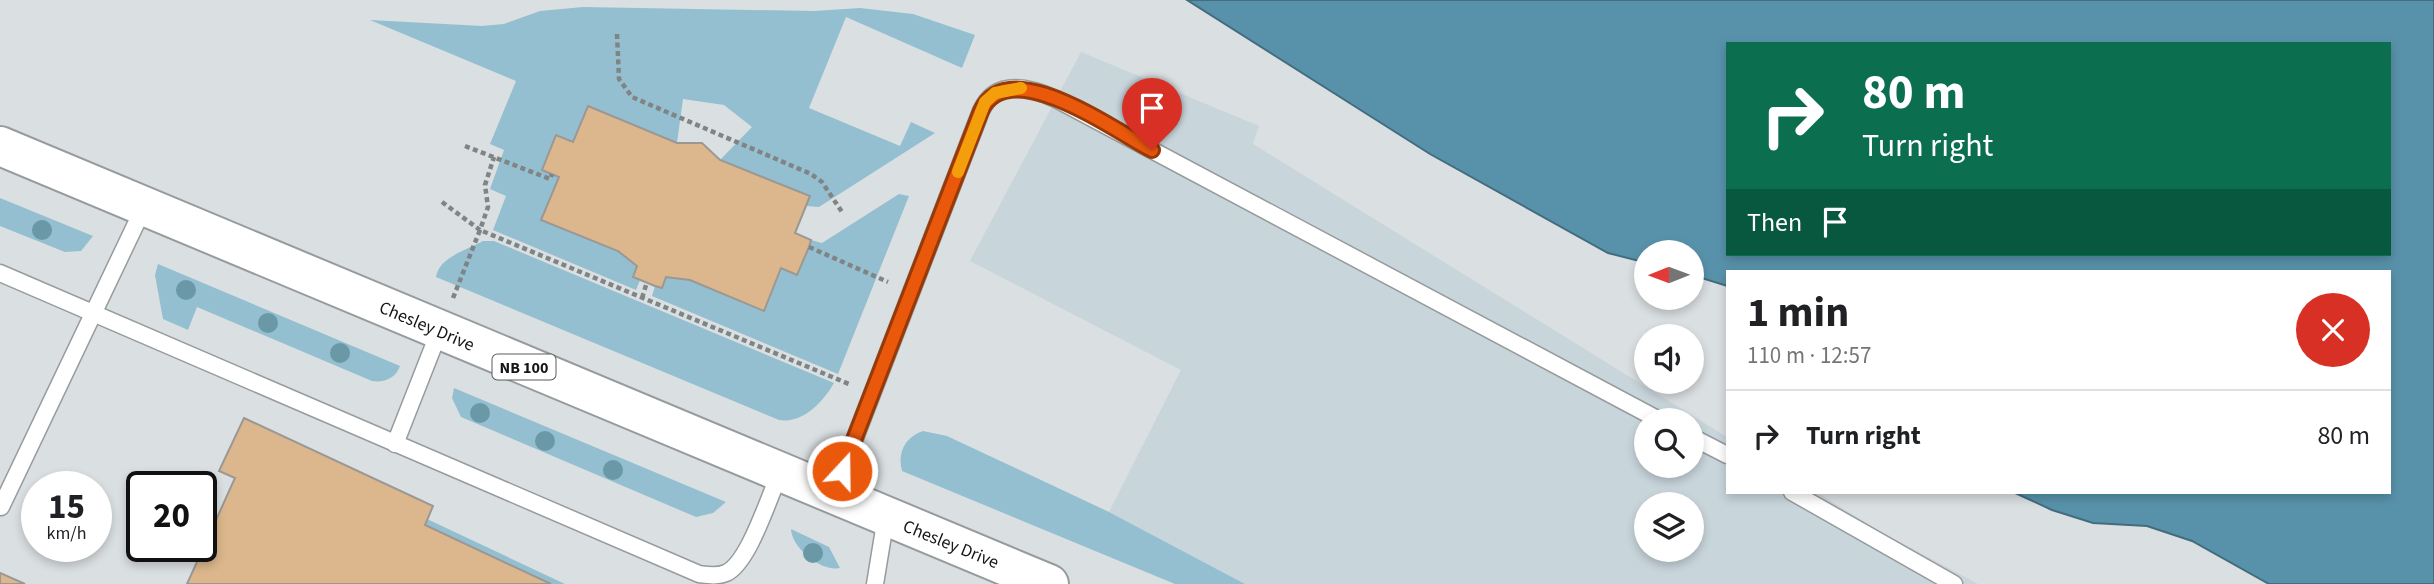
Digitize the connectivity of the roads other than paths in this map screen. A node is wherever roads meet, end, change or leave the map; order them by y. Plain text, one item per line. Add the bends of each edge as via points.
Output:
1 (0, 146) edge
2 (144, 207) junction
3 (0, 273) edge
4 (93, 313) junction
5 (439, 332) junction
6 (1636, 408) edge
7 (395, 443) junction
8 (1704, 443) edge
9 (1726, 454) edge
10 (780, 473) junction
11 (1796, 494) edge
12 (833, 495) junction
13 (1, 507) edge
14 (886, 517) junction
15 (875, 584) edge
16 (1049, 584) edge
17 (1954, 584) edge

1 - 2 main road, Chesley Drive / NB 100
2 - 4 lane
2 - 5 main road, Chesley Drive / NB 100
3 - 4 lane
4 - 7 lane
4 - 13 lane
5 - 7 lane
5 - 10 main road, Chesley Drive / NB 100
6 - 12 lane via 1056,99 1022,88 995,93 985,102
7 - 10 lane via 681,567 712,576 726,573 745,553
8 - 9 lane
10 - 12 main road, Chesley Drive / NB 100
11 - 17 lane
12 - 14 main road, Chesley Drive / NB 100
14 - 15 lane
14 - 16 main road, Chesley Drive / NB 100

